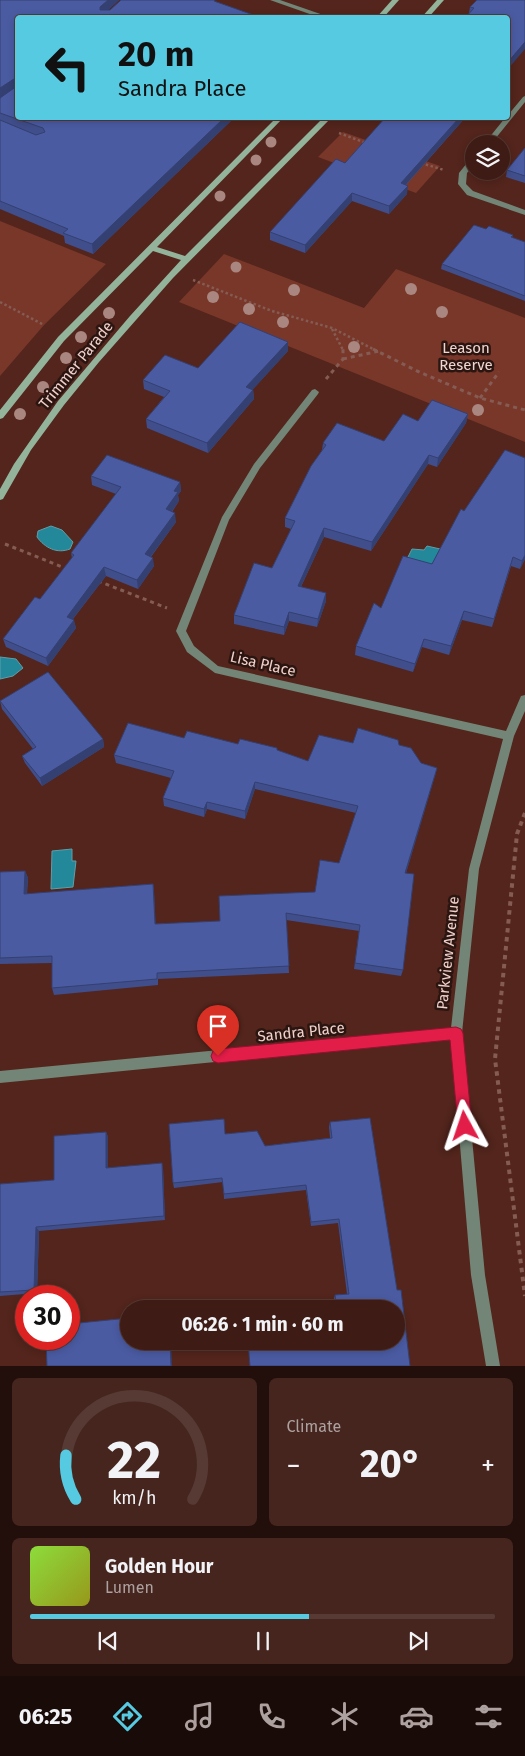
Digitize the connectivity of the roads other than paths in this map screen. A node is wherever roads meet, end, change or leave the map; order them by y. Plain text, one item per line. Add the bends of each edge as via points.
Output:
1 (273, 0) edge
2 (396, 0) edge
3 (441, 0) edge
4 (320, 15) edge
5 (382, 15) edge
6 (427, 15) edge
7 (525, 98) edge
8 (510, 116) edge
9 (278, 120) edge
10 (325, 120) edge
11 (507, 120) edge
12 (494, 135) edge
13 (465, 170) edge
14 (525, 213) edge
15 (150, 248) junction
16 (188, 260) junction
17 (315, 392) road end
18 (0, 416) edge
19 (0, 497) edge
20 (525, 699) edge
21 (508, 736) junction
22 (456, 1033) junction
23 (0, 1077) edge
24 (494, 1366) edge

1 - 4 street
2 - 5 main road
3 - 6 main road
7 - 8 street
9 - 15 main road, Trimmer Parade
10 - 16 main road, Trimmer Parade
11 - 12 street
13 - 14 street via 462,184 470,193
15 - 16 main road
15 - 18 main road, Trimmer Parade via 60,339
16 - 19 main road, Trimmer Parade via 93,362 27,449
17 - 21 street, Lisa Place via 257,466 224,519 181,631 190,649 214,669
20 - 21 street, Parkview Avenue
21 - 22 street, Parkview Avenue via 474,869
22 - 23 street, Sandra Place
22 - 24 street, Parkview Avenue via 478,1275

